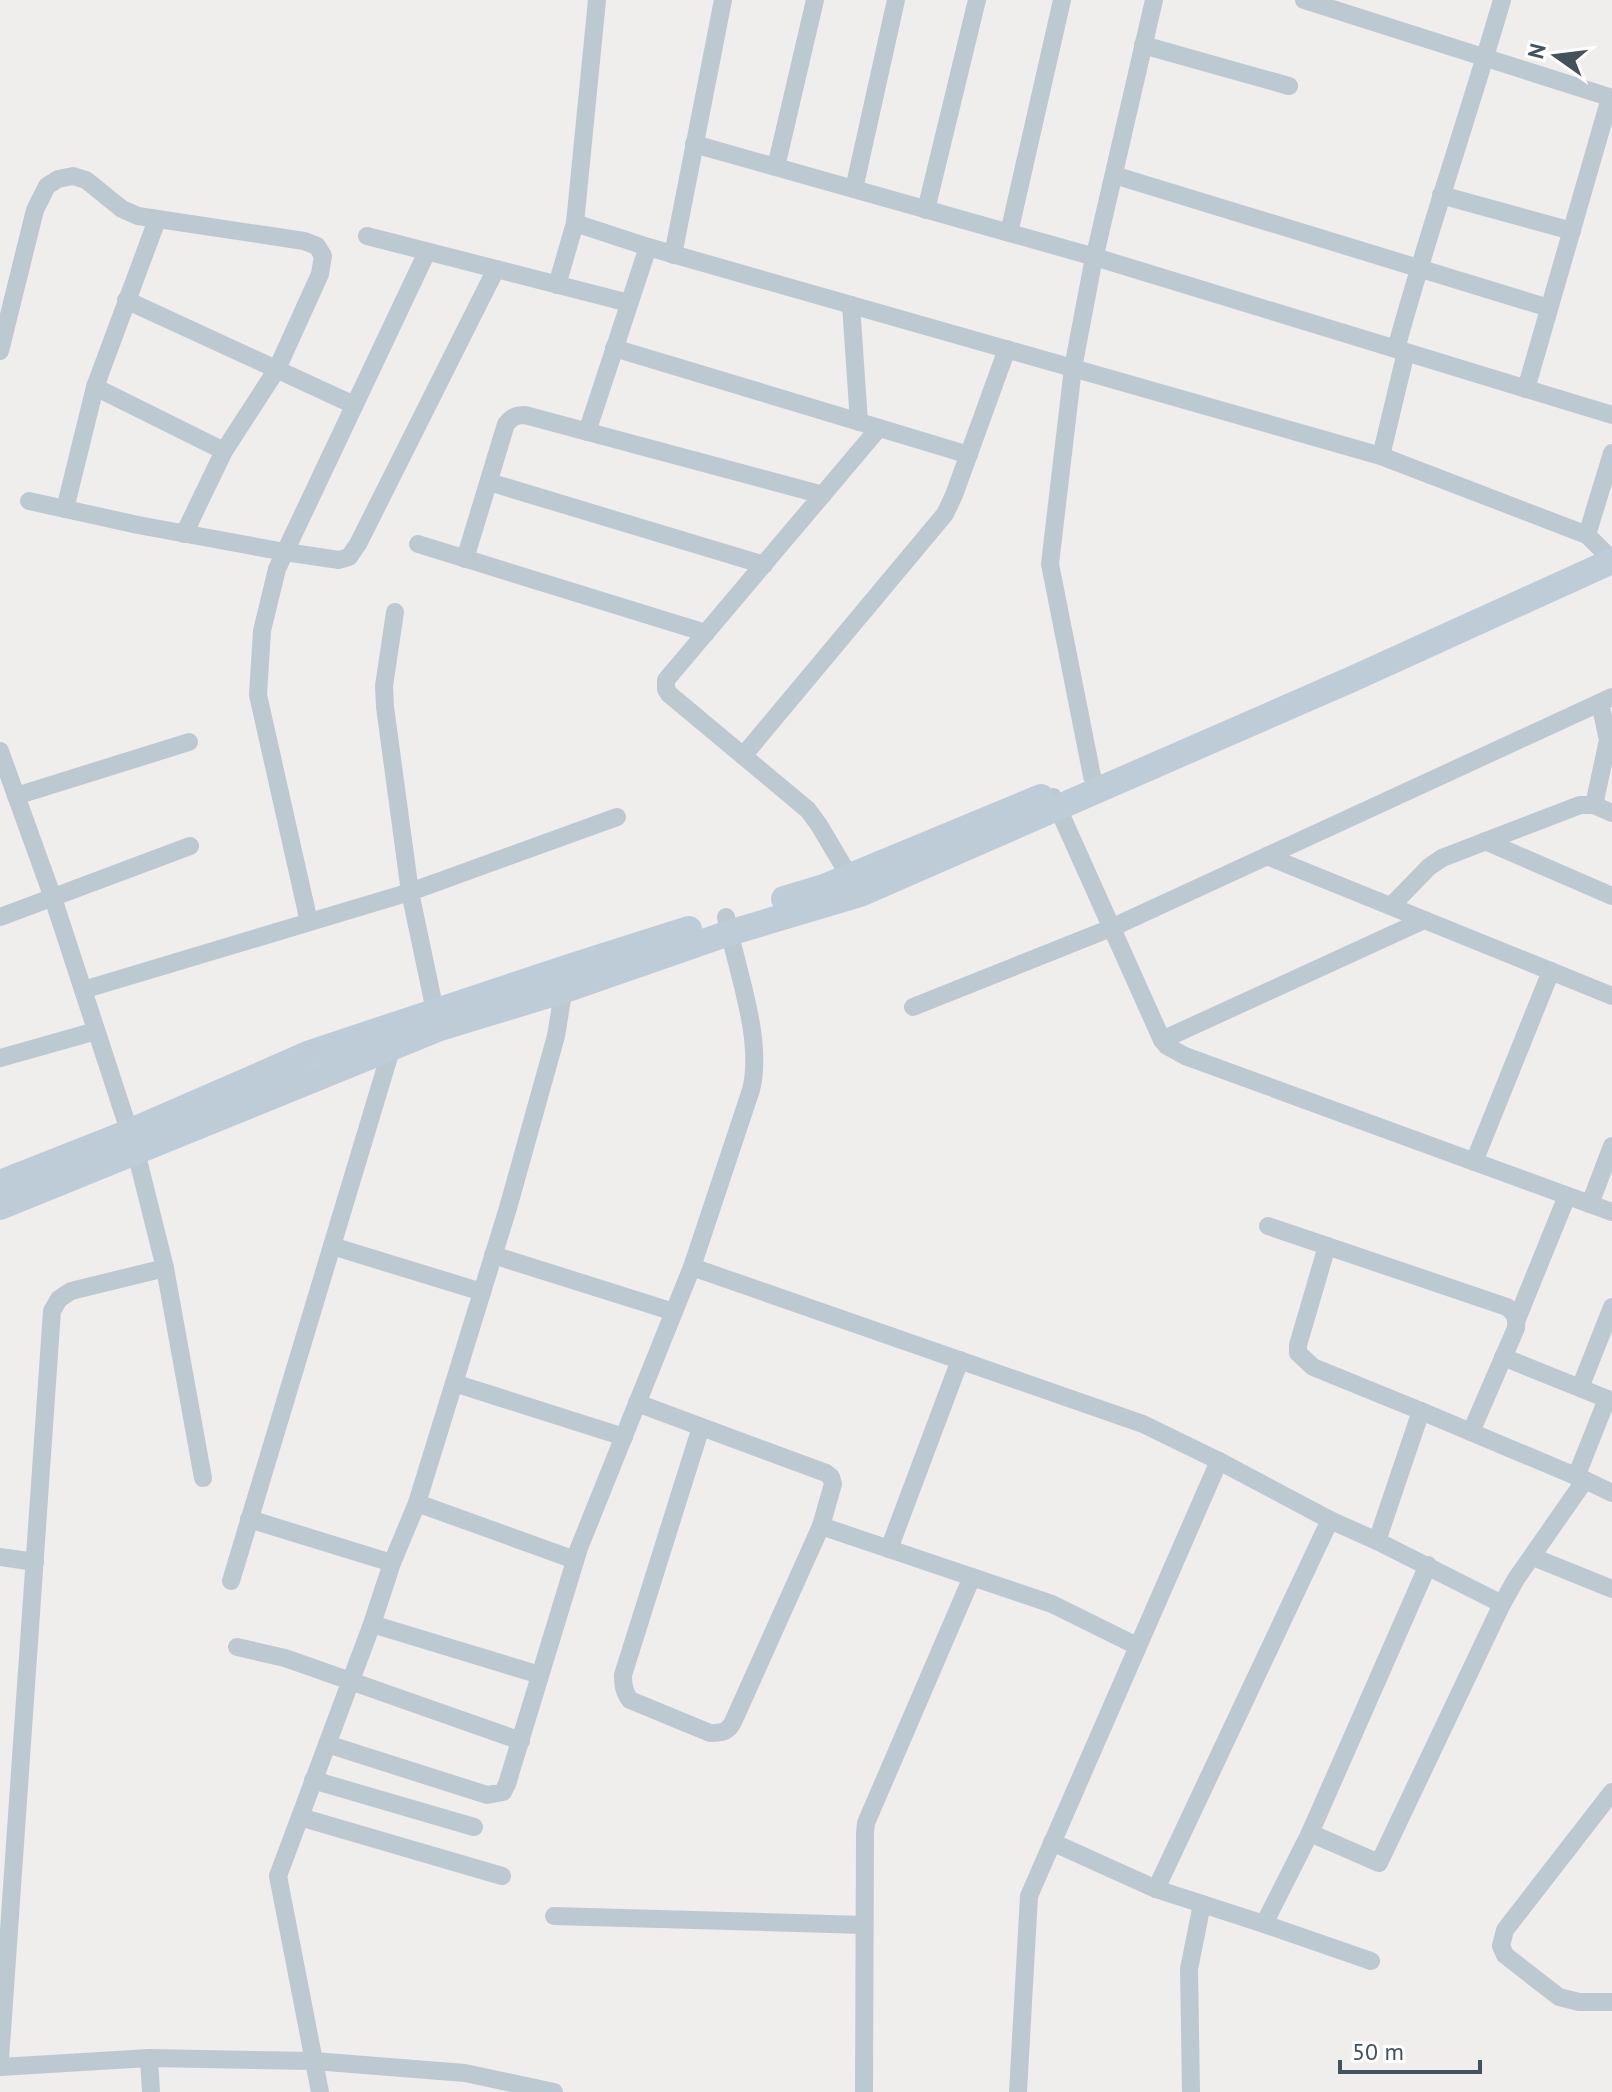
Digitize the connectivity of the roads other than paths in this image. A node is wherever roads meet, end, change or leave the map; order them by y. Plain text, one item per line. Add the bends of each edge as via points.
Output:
1 (597, 0) edge
2 (723, 0) edge
3 (815, 0) edge
4 (896, 0) edge
5 (977, 0) edge
6 (1062, 0) edge
7 (1154, 0) edge
8 (1502, 0) edge
9 (1308, 1) edge
10 (1143, 45) junction
11 (1485, 58) junction
12 (1289, 86) dead end
13 (1611, 98) edge
14 (694, 144) junction
15 (776, 167) junction
16 (1114, 175) junction
17 (854, 189) junction
18 (1441, 195) junction
19 (926, 210) junction
20 (157, 220) junction
21 (575, 223) junction
22 (1572, 231) junction
23 (1009, 233) junction
24 (367, 236) dead end
25 (648, 247) junction
26 (427, 252) junction
27 (673, 255) junction
28 (1095, 257) junction
29 (1418, 268) junction
30 (496, 269) junction
31 (557, 285) junction
32 (126, 300) junction
33 (629, 303) junction
34 (851, 305) junction
35 (1549, 308) junction
36 (614, 348) junction
37 (1007, 349) junction
38 (0, 351) edge
39 (1401, 351) junction
40 (1073, 368) junction
41 (277, 369) junction
42 (95, 387) junction
43 (1526, 389) junction
44 (354, 405) junction
45 (1612, 415) edge
46 (859, 422) junction
47 (879, 428) junction
48 (587, 432) junction
49 (224, 451) junction
50 (1612, 453) edge
51 (969, 455) junction
52 (1381, 456) junction
53 (489, 482) junction
54 (823, 495) junction
55 (29, 501) dead end
56 (65, 509) junction
57 (184, 534) junction
58 (418, 544) dead end
59 (1605, 550) edge
60 (285, 552) junction
61 (465, 559) junction
62 (764, 565) junction
63 (395, 612) dead end
64 (706, 633) junction
65 (1606, 700) edge
66 (1609, 735) edge
67 (189, 742) dead end
68 (0, 751) edge
69 (743, 756) junction
70 (1095, 783) junction
71 (16, 796) junction
72 (1054, 801) junction
73 (1603, 809) edge
74 (617, 817) dead end
75 (1485, 841) junction
76 (190, 846) dead end
77 (1267, 856) junction
78 (843, 889) junction
79 (410, 892) junction
80 (1612, 896) edge
81 (53, 898) junction
82 (1391, 906) junction
83 (0, 917) edge
84 (1424, 920) junction
85 (309, 922) junction
86 (728, 925) junction
87 (1111, 928) junction
88 (1551, 971) junction
89 (565, 979) junction
90 (83, 990) junction
91 (1612, 996) edge
92 (913, 1007) dead end
93 (435, 1011) junction
94 (96, 1031) junction
95 (395, 1036) junction
96 (1162, 1040) junction
97 (0, 1058) edge
98 (133, 1142) junction
99 (1612, 1146) edge
100 (1474, 1162) junction
101 (0, 1183) edge
102 (1567, 1196) junction
103 (1590, 1204) junction
104 (0, 1207) edge
105 (1612, 1212) edge
106 (1268, 1226) dead end
107 (332, 1246) junction
108 (1327, 1246) junction
109 (493, 1255) junction
110 (692, 1267) junction
111 (165, 1268) junction
112 (482, 1292) junction
113 (1612, 1307) edge
114 (674, 1312) junction
115 (1517, 1319) junction
116 (1503, 1357) junction
117 (960, 1360) junction
118 (454, 1383) junction
119 (1580, 1388) junction
120 (1610, 1400) edge
121 (637, 1403) junction
122 (1421, 1411) junction
123 (701, 1427) junction
124 (1471, 1432) junction
125 (624, 1437) junction
126 (1219, 1461) junction
127 (203, 1478) dead end
128 (1580, 1478) junction
129 (1612, 1493) edge
130 (417, 1503) junction
131 (249, 1519) junction
132 (1330, 1520) junction
133 (821, 1526) junction
134 (1377, 1541) junction
135 (889, 1549) junction
136 (0, 1557) edge
137 (575, 1560) junction
138 (1531, 1560) junction
139 (35, 1562) junction
140 (392, 1563) junction
141 (1428, 1565) junction
142 (972, 1577) junction
143 (231, 1581) dead end
144 (1612, 1589) edge
145 (1502, 1604) junction
146 (372, 1624) junction
147 (1137, 1646) junction
148 (237, 1647) dead end
149 (540, 1675) junction
150 (351, 1681) junction
151 (521, 1741) junction
152 (327, 1744) junction
153 (313, 1780) junction
154 (1612, 1792) edge
155 (300, 1817) junction
156 (474, 1827) dead end
157 (1310, 1833) junction
158 (1052, 1842) junction
159 (6, 1876) edge
160 (502, 1876) dead end
161 (1156, 1889) junction
162 (1202, 1904) junction
163 (554, 1916) dead end
164 (1264, 1924) junction
165 (864, 1925) junction
166 (1371, 1961) dead end
167 (1612, 2002) edge
168 (149, 2058) junction
169 (0, 2060) edge
170 (314, 2061) junction
171 (0, 2067) edge
172 (151, 2092) edge
173 (320, 2092) edge
174 (554, 2092) edge
175 (864, 2092) edge
176 (1018, 2092) edge
177 (1191, 2092) edge

1 - 21 street
2 - 14 street
3 - 15 street
4 - 17 street
5 - 19 street
6 - 23 street
7 - 10 street
8 - 11 street
9 - 11 street
10 - 12 street
10 - 16 street
11 - 13 street
11 - 18 street
13 - 22 street
14 - 15 street
14 - 27 street
15 - 17 street
16 - 28 street
16 - 29 street
17 - 19 street
18 - 22 street
18 - 29 street
19 - 23 street
20 - 32 street
20 - 38 street via 122,209 86,180 73,176 47,186 35,210
20 - 41 street via 317,246 323,256 320,274
21 - 25 street
21 - 31 street
22 - 35 street
23 - 28 street
24 - 26 street
25 - 27 street
25 - 33 street
26 - 30 street
26 - 44 street
27 - 34 street
28 - 39 street
28 - 40 street
29 - 35 street
29 - 39 street
30 - 31 street
30 - 60 street via 349,557
31 - 33 street
32 - 41 street
32 - 42 street
33 - 36 street
34 - 37 street
34 - 46 street
35 - 43 street
36 - 46 street
36 - 48 street
37 - 40 street
37 - 51 street
39 - 43 street
39 - 52 street
40 - 52 street
40 - 70 street via 1050,564
41 - 44 street
41 - 49 street
42 - 49 street
42 - 56 street
43 - 45 street
44 - 60 street
46 - 47 street
47 - 51 street
47 - 54 street
48 - 53 street via 516,415 506,424
48 - 54 street
49 - 57 street
50 - 59 street
51 - 69 street via 945,514
52 - 59 street
53 - 61 street
53 - 62 street
54 - 62 street
55 - 56 street
56 - 57 street
57 - 60 street
58 - 61 street
59 - 70 street via 1350,680
60 - 85 street via 262,631 258,695
61 - 64 street
62 - 64 street
63 - 79 street via 384,696
64 - 69 street via 666,680 666,689
65 - 66 street
65 - 77 street
66 - 73 street
67 - 71 street
68 - 71 street
69 - 78 street via 815,818
70 - 72 street
71 - 81 street
72 - 78 street
72 - 87 street
73 - 75 street via 1580,805
74 - 79 street
75 - 80 street
75 - 82 street via 1435,862
76 - 81 street
77 - 82 street
77 - 87 street
78 - 86 street
79 - 85 street
79 - 93 street
81 - 83 street
81 - 90 street
82 - 84 street
84 - 88 street
84 - 96 street
85 - 90 street
86 - 89 street
86 - 110 street via 751,1030 754,1079
87 - 92 street
87 - 96 street
88 - 91 street
88 - 100 street
89 - 93 street
89 - 95 street via 440,1028
89 - 109 street via 556,1036
90 - 94 street
93 - 95 street
94 - 97 street
94 - 98 street
95 - 98 street
95 - 107 street
96 - 100 street via 1185,1056
98 - 101 street
98 - 104 street
98 - 111 street
99 - 103 street
100 - 102 street
102 - 103 street
102 - 115 street
103 - 105 street
106 - 108 street
107 - 112 street
107 - 131 street
108 - 115 street via 1507,1307
108 - 122 street via 1298,1353 1313,1367
109 - 112 street
109 - 114 street
110 - 114 street
110 - 117 street
111 - 127 street
111 - 139 street via 71,1291 52,1311
112 - 118 street
113 - 119 street
114 - 121 street
115 - 116 street
116 - 119 street
116 - 124 street
117 - 126 street via 1143,1424
117 - 135 street
118 - 125 street
118 - 130 street
119 - 120 street
120 - 128 street
121 - 123 street
121 - 125 street
122 - 124 street
122 - 134 street
123 - 133 street via 831,1477 832,1493
123 - 133 street via 623,1675 630,1700 710,1733 729,1729
124 - 128 street
125 - 137 street
126 - 132 street
126 - 147 street
128 - 129 street
128 - 138 street
130 - 137 street
130 - 140 street
131 - 140 street
131 - 143 street
132 - 134 street
132 - 161 street
133 - 135 street
134 - 141 street
135 - 142 street
136 - 139 street
137 - 149 street
138 - 144 street
138 - 145 street
139 - 159 street
140 - 146 street
141 - 145 street
141 - 157 street
142 - 147 street via 1061,1608
142 - 165 street via 869,1815
145 - 157 street via 1379,1863
146 - 149 street
146 - 150 street
147 - 158 street
148 - 150 street
149 - 151 street
150 - 151 street
150 - 152 street
151 - 152 street via 507,1784 495,1795
152 - 153 street
153 - 155 street
153 - 156 street
154 - 167 street via 1505,1930 1501,1946 1505,1955 1559,1997
155 - 160 street
155 - 170 street via 278,1876
157 - 164 street
158 - 161 street
158 - 176 street via 1029,1896
159 - 169 street
161 - 162 street
162 - 164 street
162 - 177 street via 1189,1969
163 - 165 street
164 - 166 street
165 - 175 street
168 - 170 street
168 - 171 street
168 - 172 street
170 - 173 street
170 - 174 street via 465,2073

